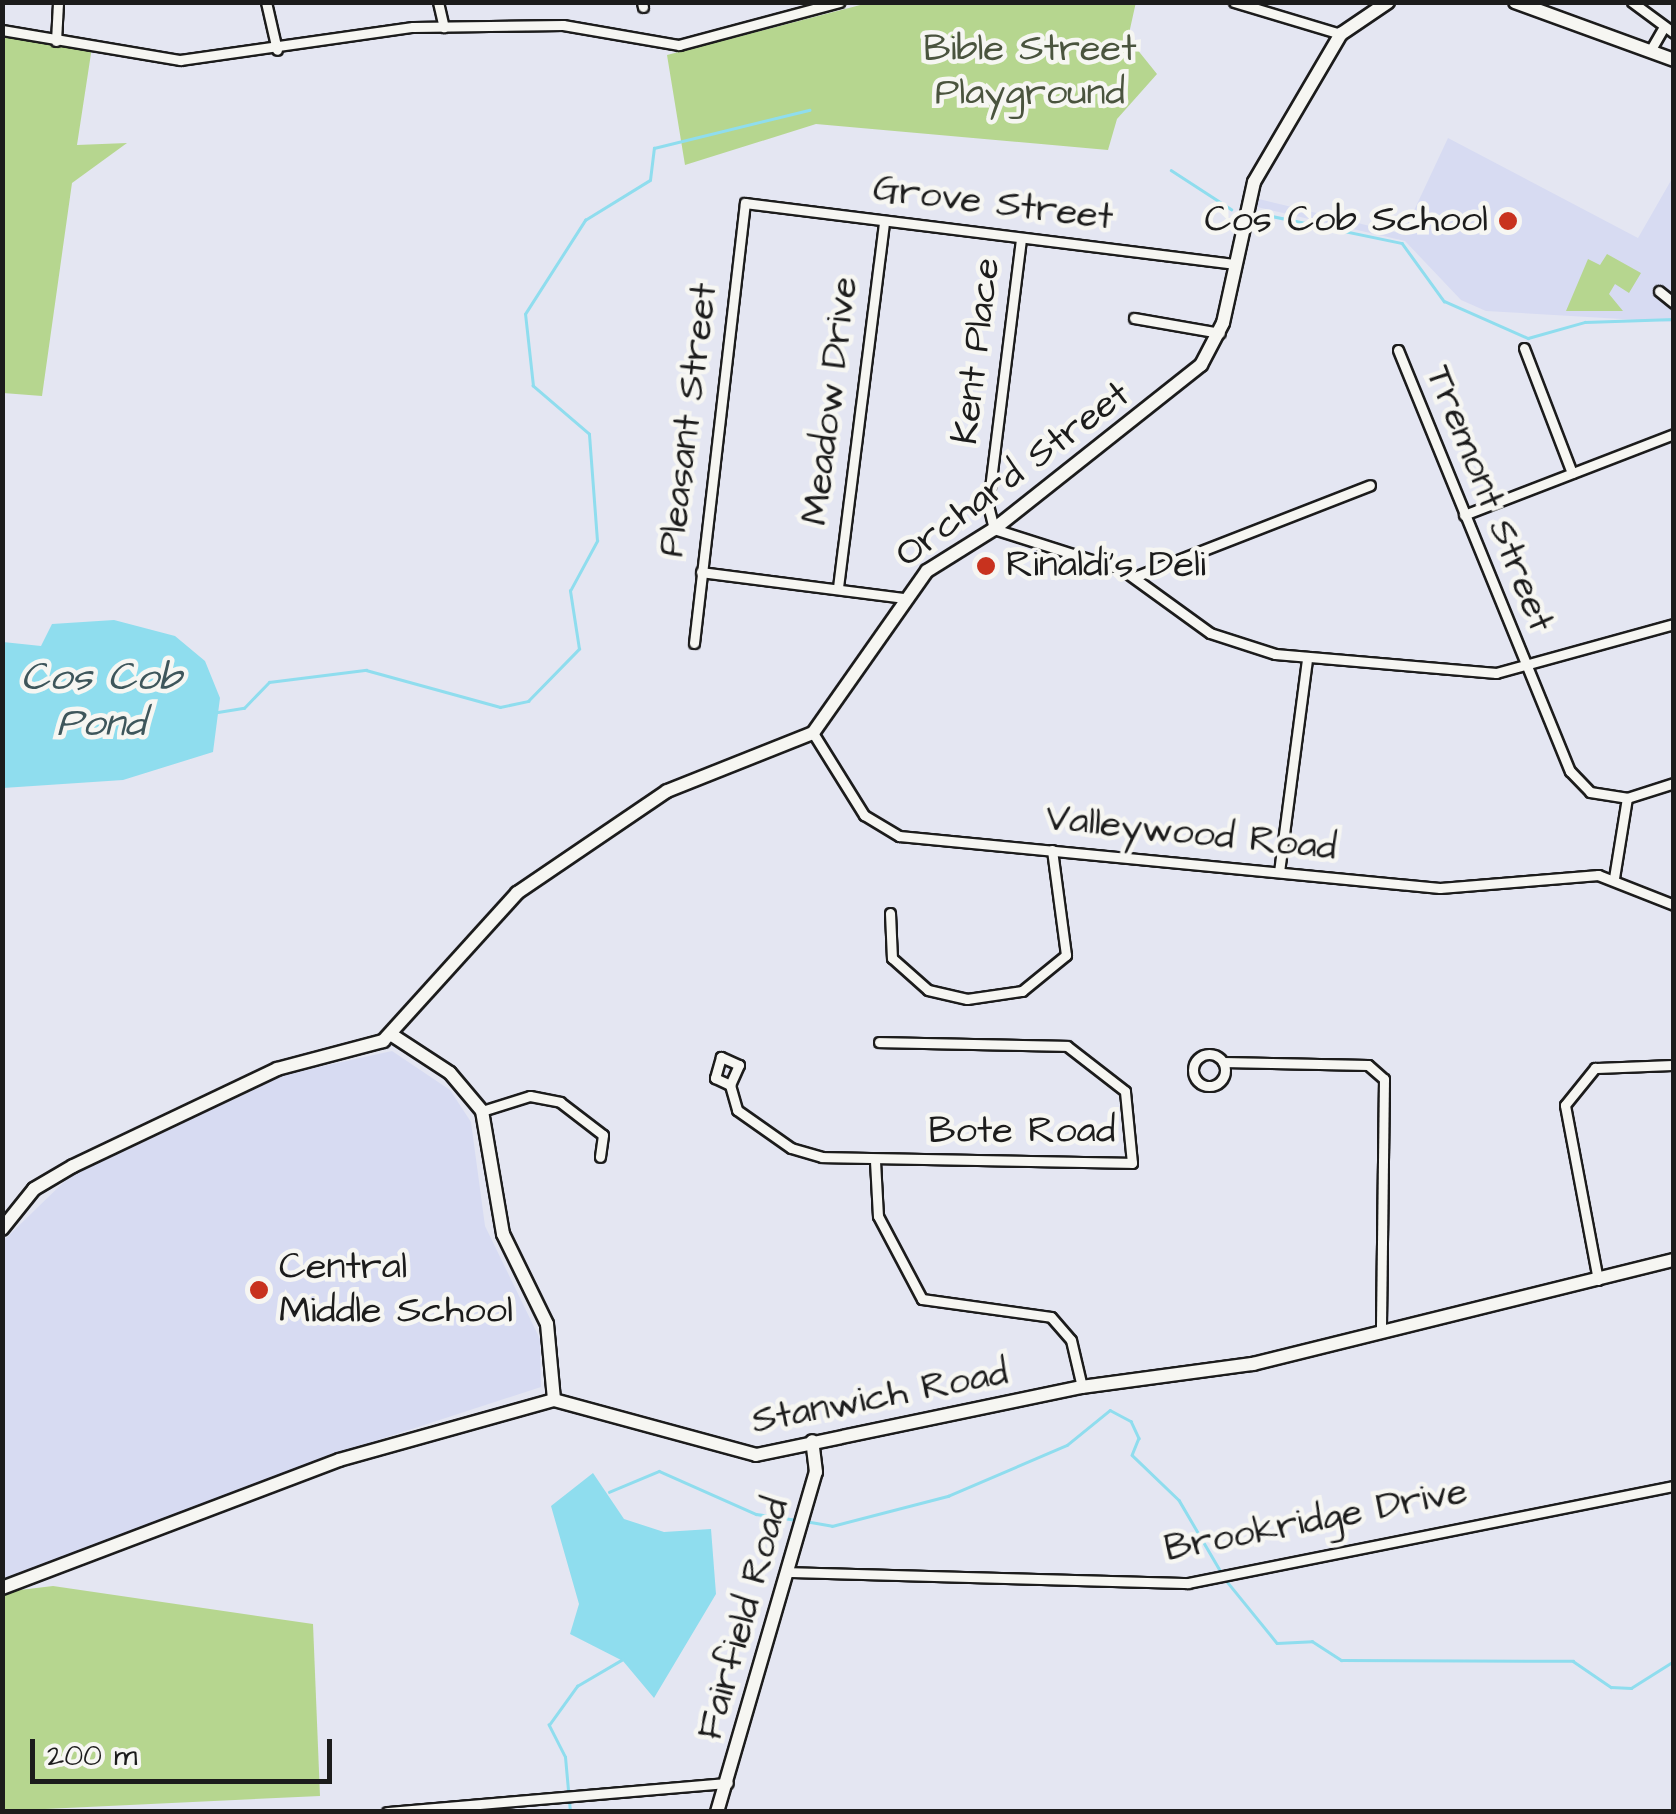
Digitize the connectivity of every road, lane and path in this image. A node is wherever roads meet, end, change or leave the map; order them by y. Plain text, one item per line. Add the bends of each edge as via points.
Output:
1 (58, 2) edge
2 (266, 2) edge
3 (438, 2) edge
4 (839, 2) edge
5 (1234, 2) edge
6 (1388, 2) edge
7 (1515, 2) edge
8 (1632, 2) edge
9 (1256, 5) edge
10 (444, 27) junction
11 (2, 30) edge
12 (1669, 30) edge
13 (1341, 34) junction
14 (56, 41) junction
15 (277, 50) junction
16 (1650, 51) junction
17 (1674, 60) edge
18 (746, 204) joint
19 (884, 221) junction
20 (1021, 240) junction
21 (1233, 264) junction
22 (1659, 291) dead end
23 (1674, 303) edge
24 (1134, 318) dead end
25 (1220, 333) junction
26 (1524, 348) dead end
27 (1398, 350) dead end
28 (1674, 434) edge
29 (1572, 473) junction
30 (1370, 485) dead end
31 (1464, 515) junction
32 (994, 529) junction
33 (701, 572) junction
34 (1137, 576) junction
35 (838, 588) junction
36 (904, 598) junction
37 (1674, 624) edge
38 (694, 643) dead end
39 (1307, 658) junction
40 (1526, 670) junction
41 (814, 734) junction
42 (1674, 783) edge
43 (1628, 798) junction
44 (1052, 850) junction
45 (1279, 872) junction
46 (1614, 878) junction
47 (1674, 905) edge
48 (890, 913) dead end
49 (392, 1035) junction
50 (879, 1042) dead end
51 (1223, 1062) dead end
52 (1674, 1065) edge
53 (730, 1085) dead end
54 (482, 1111) junction
55 (600, 1157) dead end
56 (875, 1161) junction
57 (2, 1228) edge
58 (1674, 1260) edge
59 (1598, 1280) junction
60 (1381, 1329) junction
61 (1082, 1386) junction
62 (554, 1400) junction
63 (812, 1441) junction
64 (1674, 1486) edge
65 (787, 1572) junction
66 (2, 1588) edge
67 (729, 1784) junction
68 (387, 1812) edge
69 (717, 1812) edge

1 - 14 street
2 - 15 street
3 - 10 street
4 - 10 street via 679,45 563,26
5 - 9 street
6 - 13 street, Orchard Street
7 - 16 street
8 - 12 street
9 - 13 street
10 - 15 street
11 - 14 street
12 - 16 street
13 - 21 street, Orchard Street via 1250,190
14 - 15 street via 180,60
16 - 17 street
18 - 19 street, Grove Street
18 - 33 street, Pleasant Street
19 - 20 street, Grove Street
19 - 35 street, Meadow Drive
20 - 21 street, Grove Street
20 - 32 street, Kent Place via 988,505
21 - 25 street, Orchard Street
22 - 23 street
24 - 25 street
25 - 32 street, Orchard Street via 1187,380
26 - 29 street
27 - 31 street, Tremont Street
28 - 29 street
29 - 31 street
30 - 34 street
31 - 40 street, Tremont Street
32 - 34 street
32 - 36 street, Orchard Street via 936,562
33 - 35 street
33 - 38 street, Pleasant Street
34 - 39 street via 1221,638
35 - 36 street
36 - 41 street, Orchard Street
37 - 40 street
39 - 40 street via 1467,674
39 - 45 street
40 - 43 street, Tremont Street via 1576,779 1590,792
41 - 44 street, Valleywood Road via 858,807 888,833
41 - 49 street via 667,792 517,893
42 - 43 street
43 - 46 street
44 - 45 street, Valleywood Road
44 - 48 street via 1066,955 1022,992 967,999 928,990 892,958
45 - 46 street, Valleywood Road via 1454,889
46 - 47 street, Valleywood Road
49 - 54 street via 450,1073
49 - 57 street via 276,1069 73,1166 34,1189
50 - 56 street, Bote Road via 1066,1046 1125,1091 1132,1163
51 - 60 street via 1368,1066 1384,1079
52 - 59 street via 1595,1068 1565,1106
53 - 56 street, Bote Road via 737,1110 791,1148
54 - 55 street via 530,1096 560,1102 603,1134
54 - 62 street via 502,1234 547,1324
56 - 61 street via 878,1216 922,1298 1050,1317 1071,1340
58 - 59 street, Stanwich Road
59 - 60 street, Stanwich Road
60 - 61 street, Stanwich Road via 1238,1367
61 - 63 street, Stanwich Road
62 - 63 street, Stanwich Road via 736,1455
62 - 66 street via 338,1460
63 - 65 street, Fairfield Road via 809,1496
64 - 65 street, Brookridge Drive via 1214,1578
65 - 67 street, Fairfield Road
67 - 68 street
67 - 69 street, Fairfield Road

